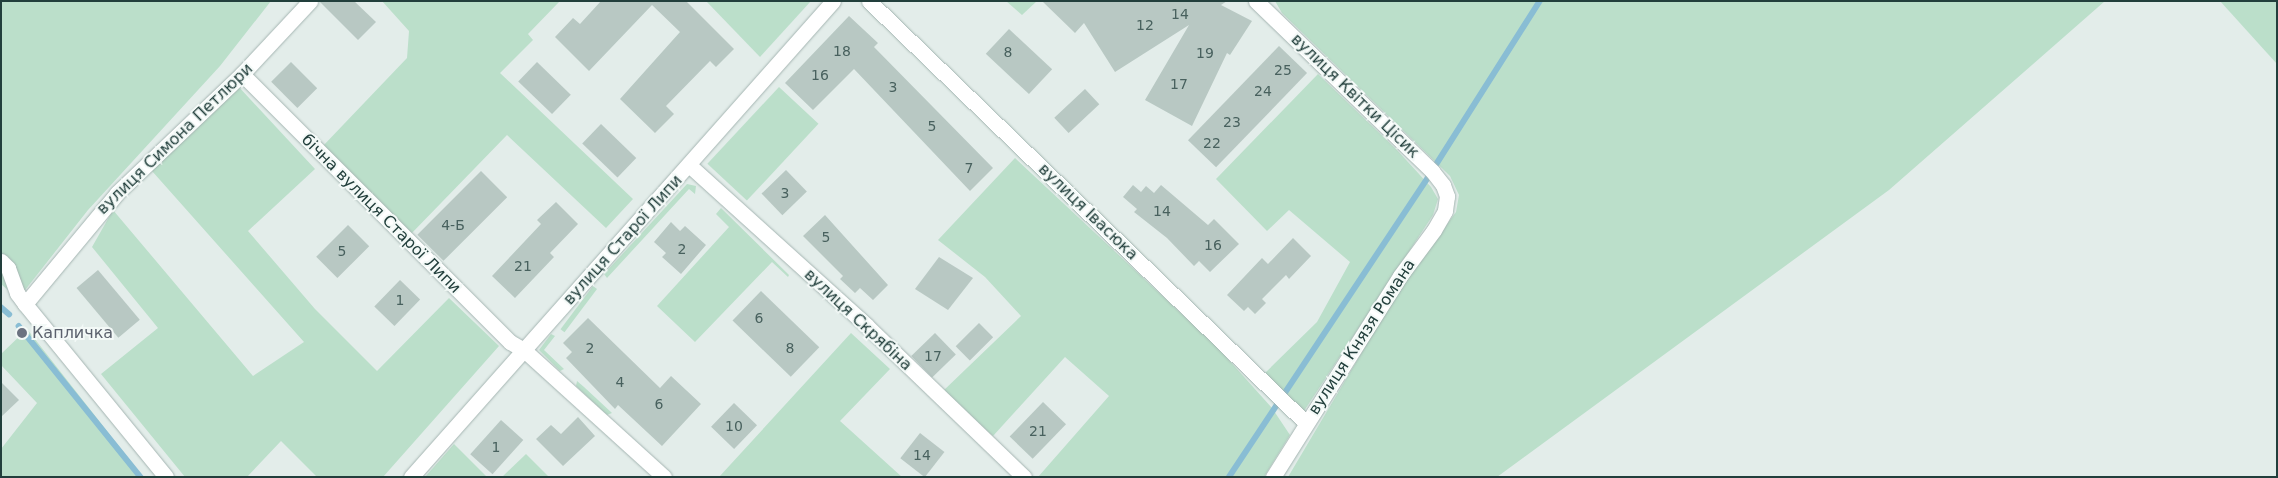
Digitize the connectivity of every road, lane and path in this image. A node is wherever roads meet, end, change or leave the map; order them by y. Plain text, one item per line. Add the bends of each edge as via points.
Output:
1 (310, 1) edge
2 (833, 1) edge
3 (869, 1) edge
4 (1256, 1) edge
5 (242, 74) junction
6 (689, 165) junction
7 (1447, 196) joint
8 (1, 261) edge
9 (25, 304) junction
10 (524, 350) junction
11 (1306, 423) junction
12 (166, 477) edge
13 (410, 477) edge
14 (664, 477) edge
15 (1024, 477) edge
16 (1273, 477) edge

1 - 5 street, вулиця Симона Петлюри
2 - 6 street, вулиця Старої Липи
3 - 11 street, вулиця Івасюка
4 - 7 street, вулиця Квітки Цісик via 1432,171
5 - 9 street, вулиця Симона Петлюри via 117,193
5 - 10 street, бічна вулиця Старої Липи via 510,342
6 - 10 street, вулиця Старої Липи
6 - 15 street, вулиця Скрябіна via 867,326
7 - 11 street, вулиця Князя Романа via 1445,211 1434,230 1400,276
8 - 9 street via 8,268 17,293
9 - 12 street
10 - 13 street, вулиця Старої Липи
10 - 14 street, бічна вулиця Старої Липи
11 - 16 street, вулиця Князя Романа

